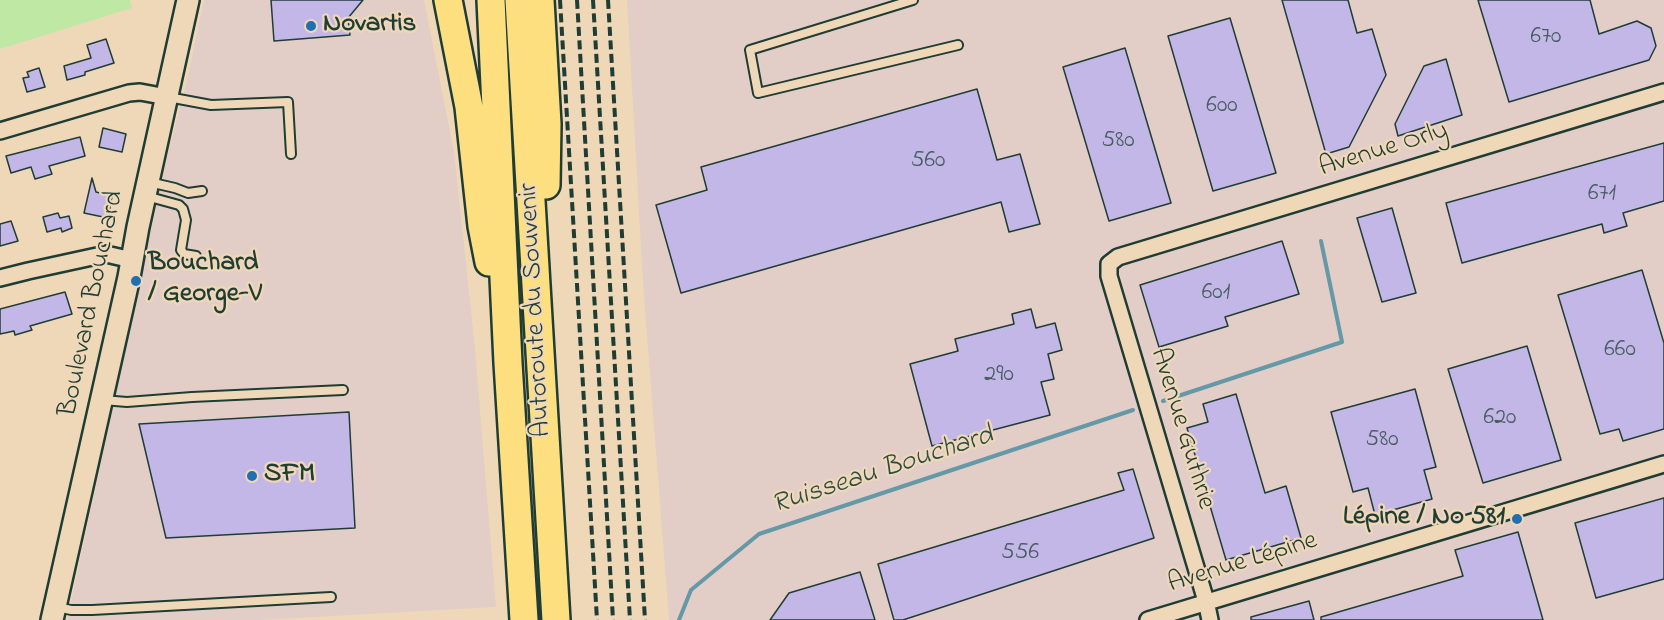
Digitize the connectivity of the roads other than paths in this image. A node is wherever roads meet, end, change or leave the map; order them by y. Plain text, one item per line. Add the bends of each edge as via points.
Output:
1 (188, 0) edge
2 (448, 0) edge
3 (491, 0) edge
4 (519, 0) edge
5 (540, 0) edge
6 (912, 0) edge
7 (958, 45) dead end
8 (1664, 92) edge
9 (167, 97) junction
10 (0, 131) edge
11 (291, 154) dead end
12 (146, 189) junction
13 (202, 191) dead end
14 (196, 256) dead end
15 (1118, 257) joint
16 (132, 260) junction
17 (0, 278) edge
18 (508, 363) junction
19 (541, 384) junction
20 (343, 390) dead end
21 (102, 399) junction
22 (1664, 464) edge
23 (331, 597) dead end
24 (1206, 601) junction
25 (54, 613) edge
26 (524, 620) edge
27 (556, 620) edge
28 (1148, 620) edge
29 (1210, 620) edge

1 - 9 main road, Boulevard Bouchard
2 - 18 highway via 468,100 482,226
3 - 18 highway, Autoroute du Souvenir
4 - 19 highway, Autoroute du Souvenir
5 - 19 highway via 547,124
6 - 7 lane via 750,50 758,93
8 - 15 street, Avenue Orly
9 - 10 street via 134,93
9 - 11 lane via 211,105 288,102
9 - 12 main road, Boulevard Bouchard
12 - 13 lane
12 - 14 lane via 183,209 186,220 181,250
12 - 16 main road, Boulevard Bouchard
15 - 24 street, Avenue Guthrie via 1109,264 1109,276
16 - 17 street via 106,254
16 - 21 main road, Boulevard Bouchard
18 - 26 highway, Autoroute du Souvenir
19 - 27 highway, Autoroute du Souvenir
20 - 21 lane via 127,402
21 - 25 main road, Boulevard Bouchard
22 - 24 street, Avenue Lépine
23 - 25 lane
24 - 28 street, Avenue Lépine
24 - 29 street, Avenue Guthrie

